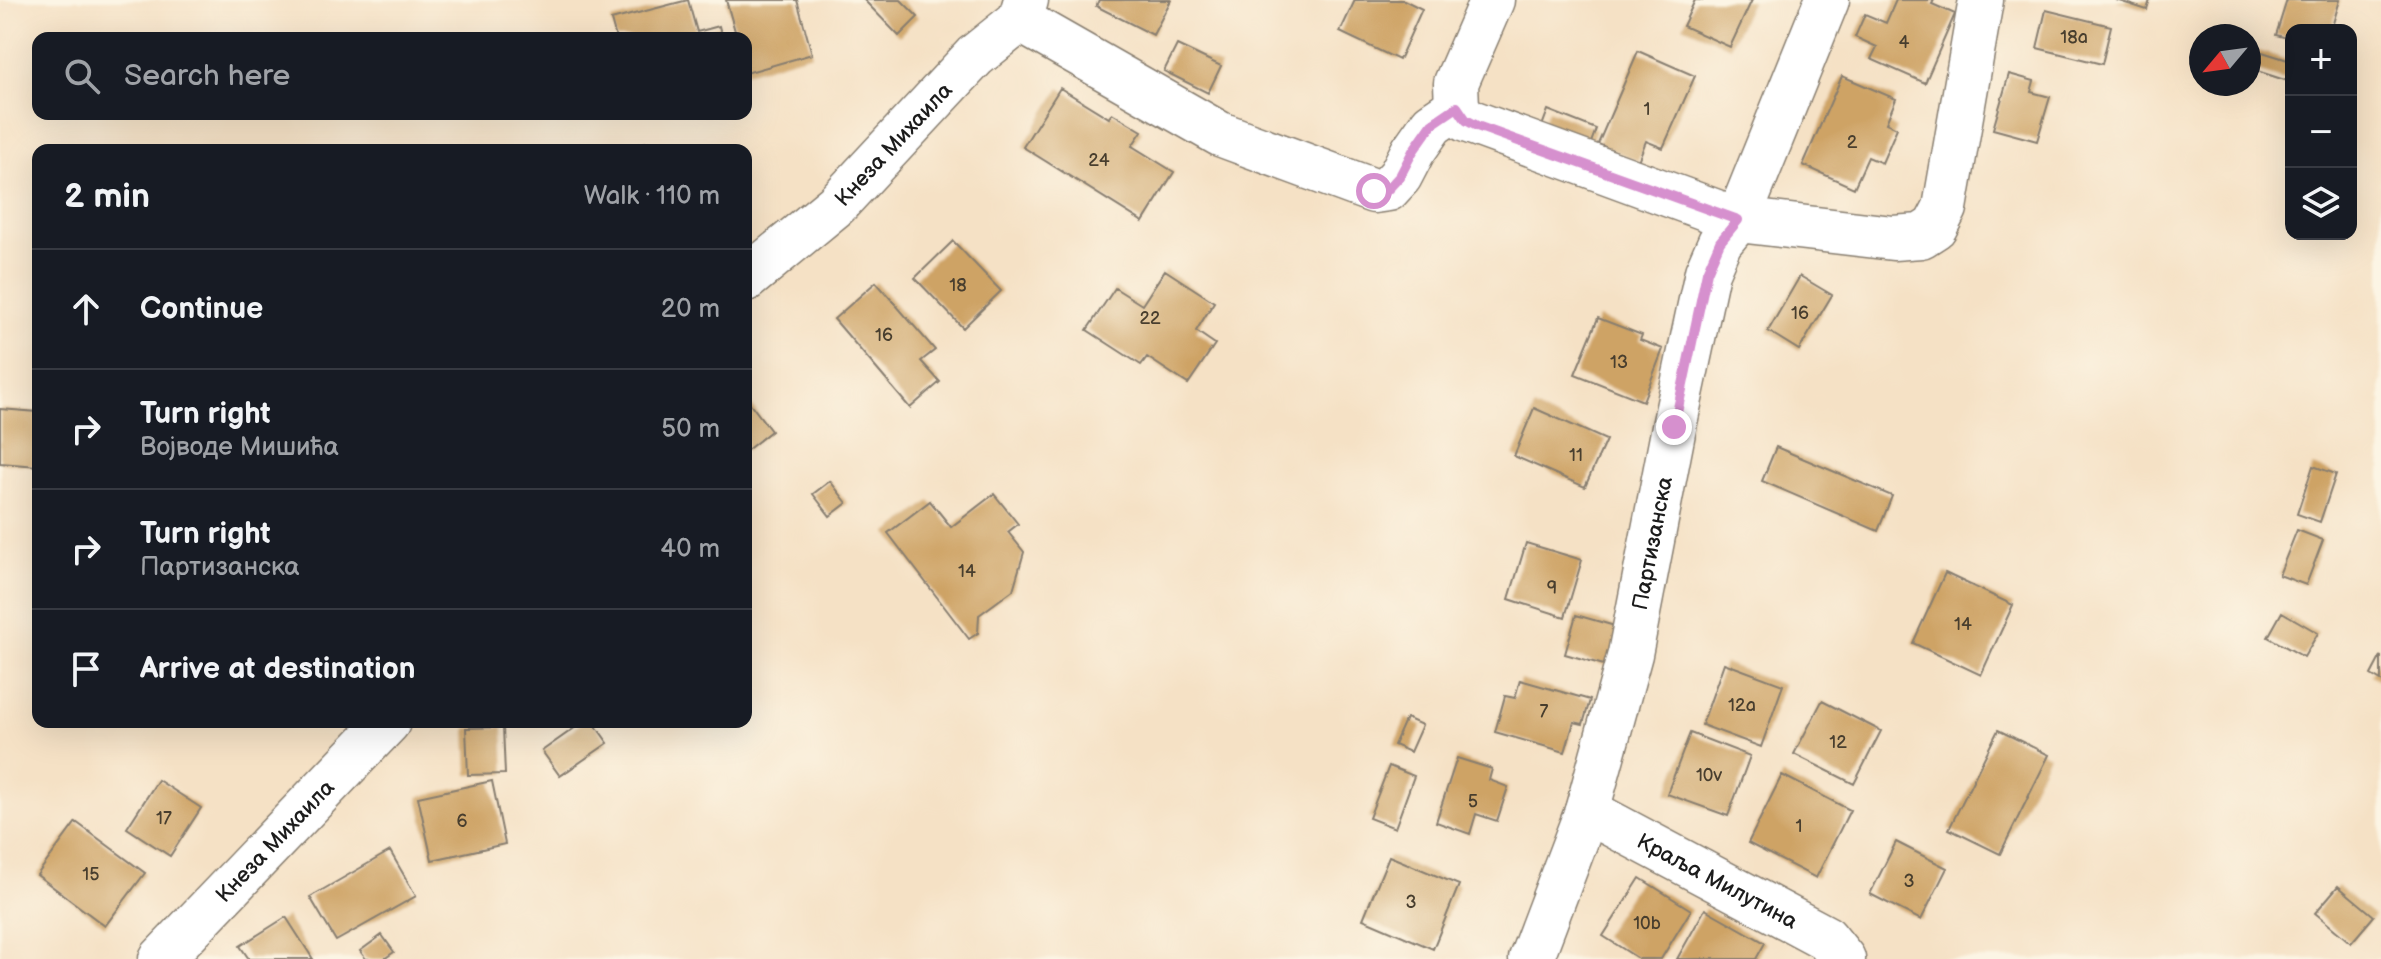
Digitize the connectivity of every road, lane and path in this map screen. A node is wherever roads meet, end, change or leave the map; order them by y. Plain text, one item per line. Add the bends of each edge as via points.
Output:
1 (1492, 0) edge
2 (1827, 0) edge
3 (1981, 0) edge
4 (1023, 10) edge
5 (1457, 107) junction
6 (1738, 220) junction
7 (752, 274) edge
8 (382, 728) edge
9 (1587, 811) junction
10 (161, 959) edge
11 (1531, 959) edge
12 (1843, 959) edge

1 - 5 street via 1456,83
2 - 6 street, Партизанска
3 - 6 street via 1945,208 1935,227 1921,236 1893,238
4 - 5 street via 1220,134 1374,191 1388,189 1432,124
4 - 7 street, Кнеза Михаила via 836,205
5 - 6 street via 1477,126
6 - 9 street, Партизанска via 1720,242 1707,272 1630,654
8 - 10 street, Кнеза Михаила
9 - 11 street, Партизанска
9 - 12 street, Краља Милутина via 1826,938

